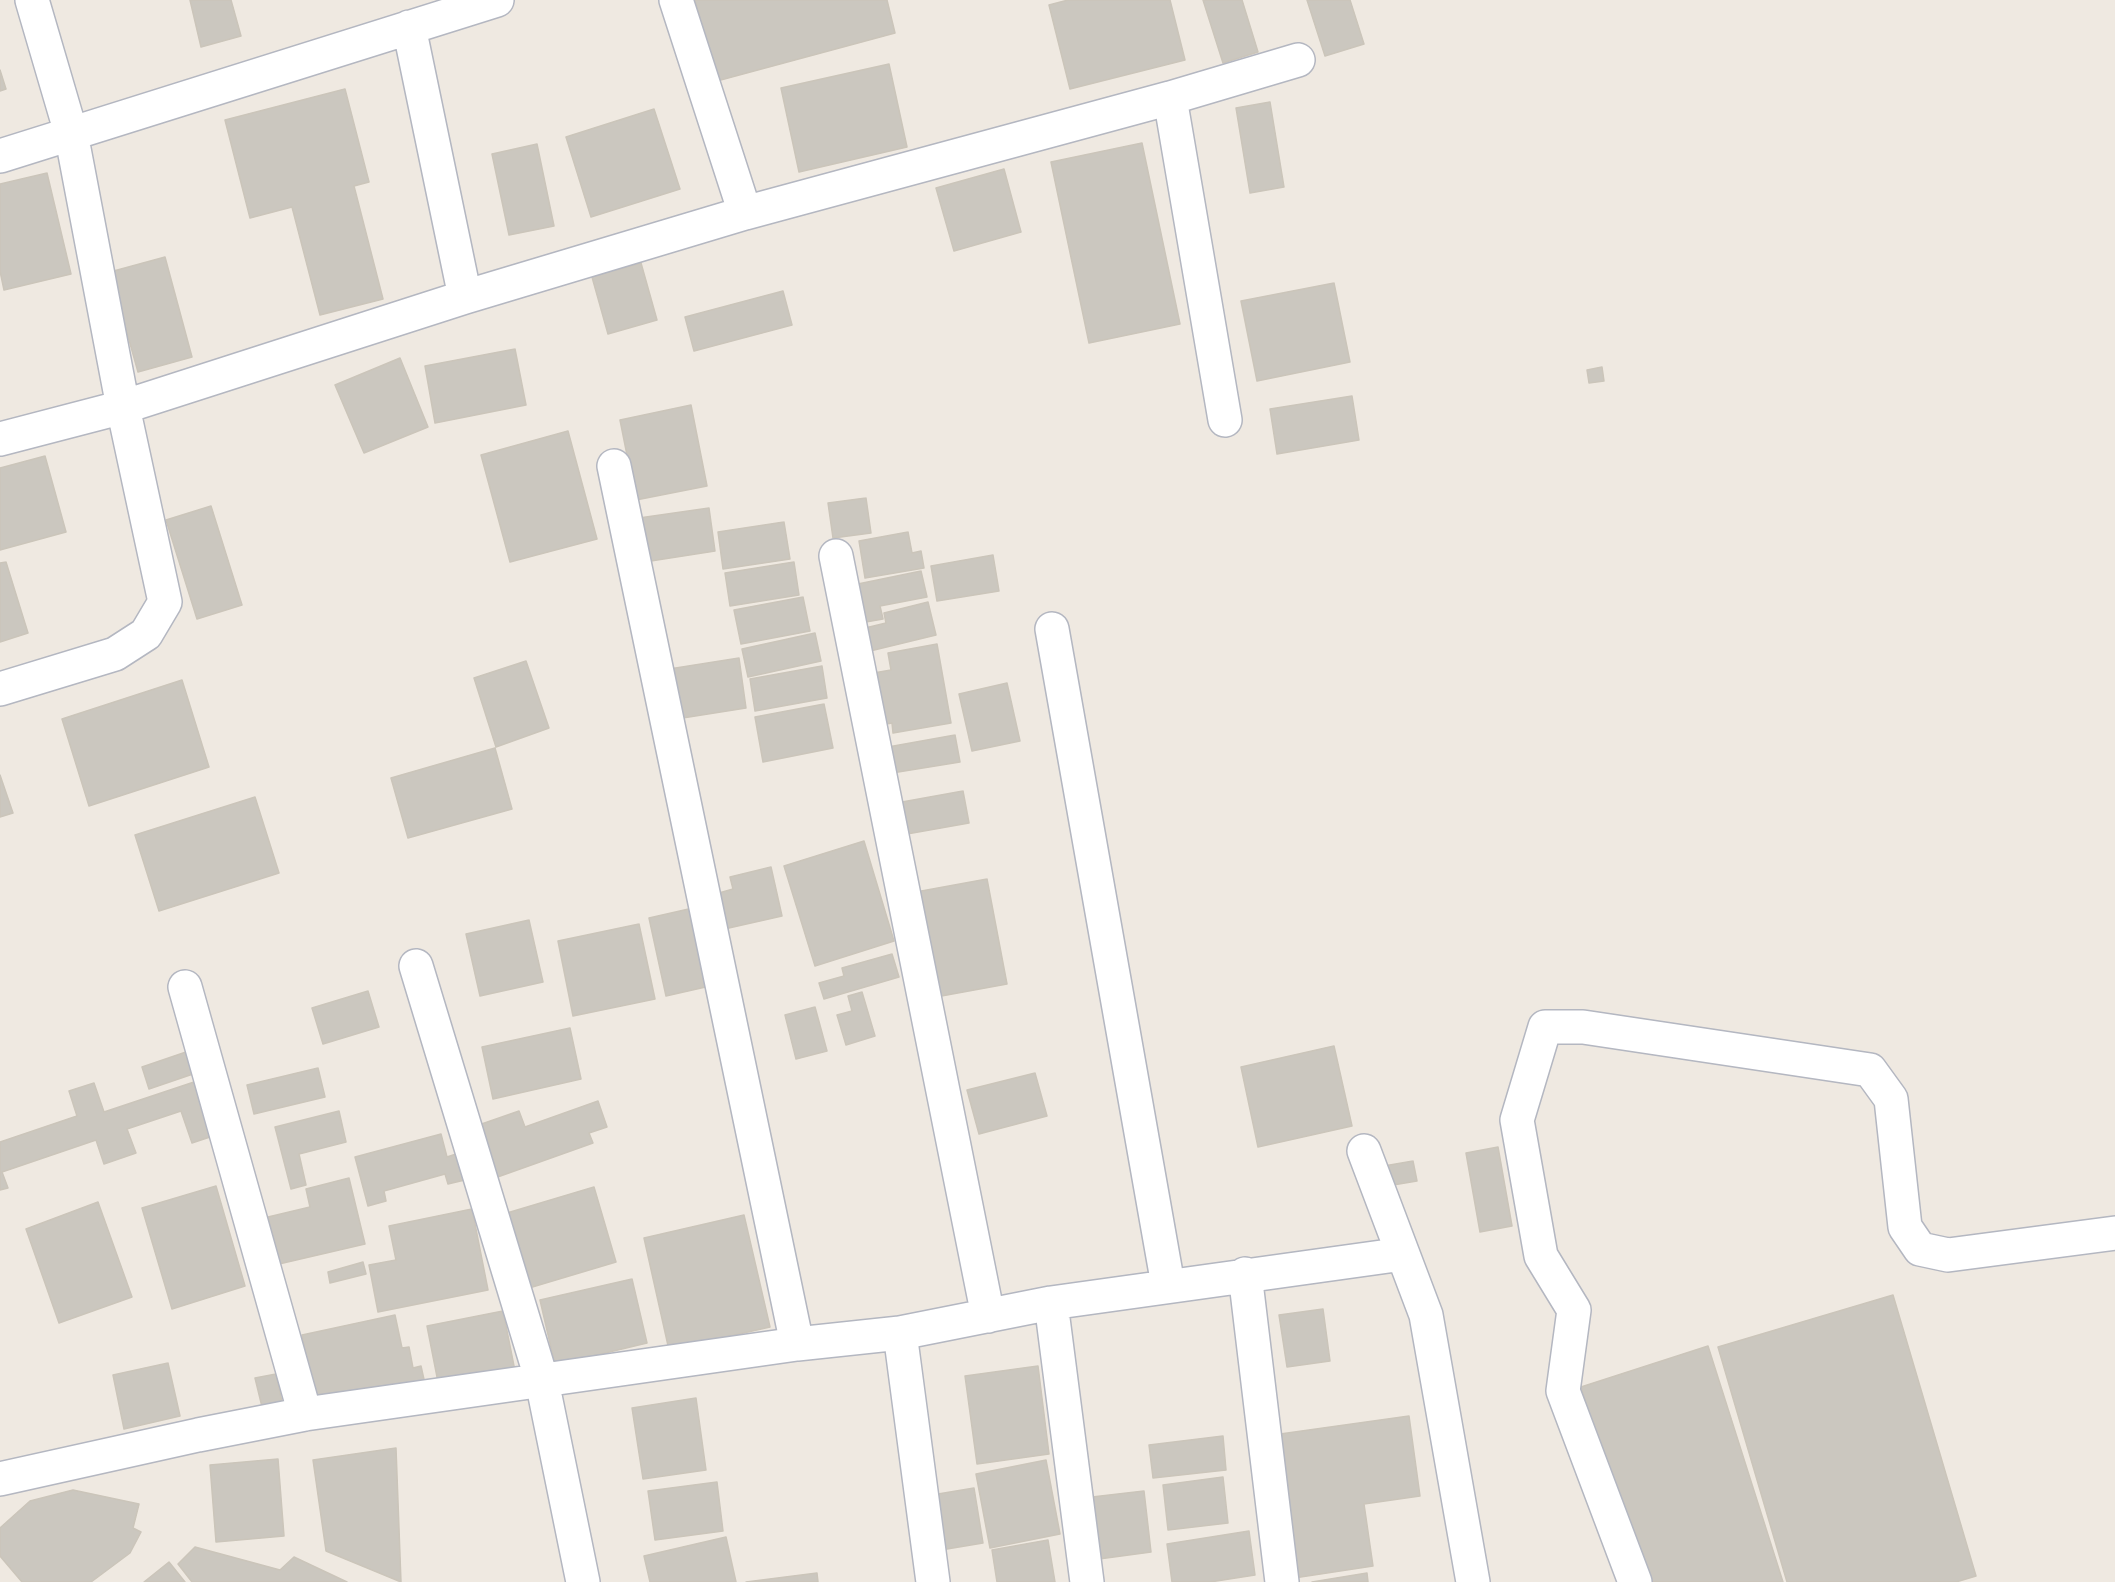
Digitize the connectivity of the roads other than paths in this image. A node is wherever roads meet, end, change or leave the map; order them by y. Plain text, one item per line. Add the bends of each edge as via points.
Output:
1 (32, 0) edge
2 (497, 0) edge
3 (676, 0) edge
4 (409, 27) junction
5 (1298, 60) dead end
6 (1170, 98) junction
7 (71, 133) junction
8 (0, 156) edge
9 (745, 213) junction
10 (465, 297) junction
11 (123, 406) junction
12 (1225, 420) dead end
13 (0, 439) edge
14 (614, 465) dead end
15 (836, 556) dead end
16 (1052, 629) dead end
17 (0, 688) edge
18 (416, 966) dead end
19 (185, 987) dead end
20 (1364, 1151) dead end
21 (2115, 1233) edge
22 (1403, 1254) junction
23 (1245, 1275) junction
24 (1168, 1285) junction
25 (1051, 1303) junction
26 (988, 1316) junction
27 (900, 1333) junction
28 (797, 1344) junction
29 (542, 1382) junction
30 (305, 1414) junction
31 (0, 1479) edge
32 (583, 1582) edge
33 (933, 1582) edge
34 (1087, 1582) edge
35 (1282, 1582) edge
36 (1473, 1582) edge
37 (1635, 1582) edge

1 - 7 street
2 - 4 street
3 - 9 street
4 - 7 street
4 - 10 street
5 - 6 street
6 - 9 street
6 - 12 street
7 - 8 street
7 - 11 street
9 - 10 street
10 - 11 street
11 - 13 street
11 - 17 street via 165,602 146,634 115,654
14 - 28 street
15 - 26 street
16 - 24 street
18 - 29 street
19 - 30 street
20 - 22 street
21 - 37 street via 1948,1255 1920,1249 1905,1227 1891,1098 1870,1070 1584,1026 1545,1027 1517,1120 1541,1256 1574,1310 1563,1391
22 - 23 street
22 - 36 street via 1426,1315
23 - 24 street
23 - 35 street
24 - 25 street
25 - 26 street
25 - 34 street
26 - 27 street
27 - 28 street
27 - 33 street
28 - 29 street
29 - 30 street
29 - 32 street
30 - 31 street

